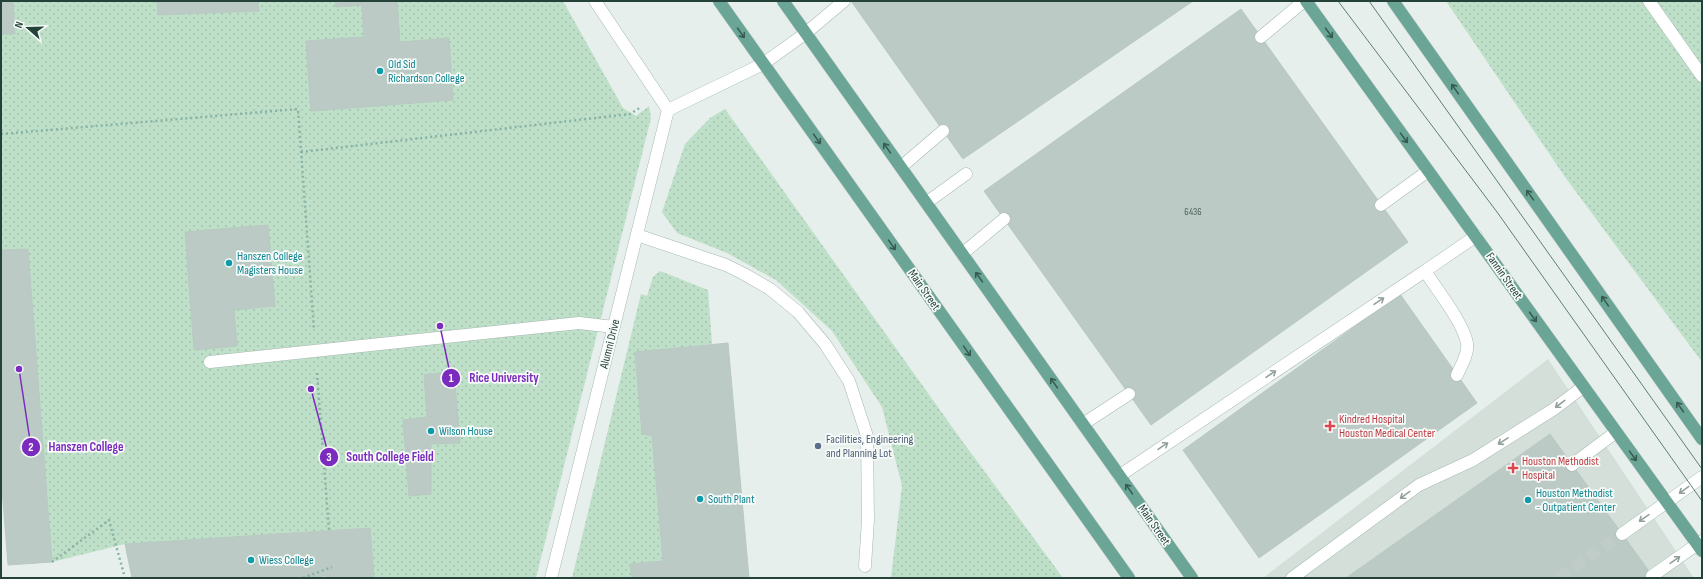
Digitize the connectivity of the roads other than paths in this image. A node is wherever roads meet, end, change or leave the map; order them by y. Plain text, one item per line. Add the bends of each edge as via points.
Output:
1 (595, 1) edge
2 (719, 1) edge
3 (783, 1) edge
4 (844, 1) edge
5 (1305, 1) edge
6 (1393, 1) edge
7 (1649, 1) edge
8 (806, 33) junction
9 (1260, 37) dead end
10 (763, 64) junction
11 (1702, 76) edge
12 (668, 110) junction
13 (943, 131) dead end
14 (901, 167) junction
15 (1428, 171) junction
16 (966, 174) dead end
17 (926, 203) junction
18 (1382, 205) dead end
19 (1004, 219) dead end
20 (637, 235) junction
21 (1476, 236) junction
22 (962, 254) junction
23 (1425, 271) junction
24 (614, 327) junction
25 (210, 362) dead end
26 (1457, 375) dead end
27 (1584, 387) junction
28 (1129, 394) dead end
29 (1083, 424) junction
30 (1616, 432) junction
31 (1702, 439) edge
32 (1572, 465) dead end
33 (1119, 476) junction
34 (1702, 477) edge
35 (1666, 502) junction
36 (1622, 534) tunnel mouth
37 (1700, 545) edge
38 (865, 566) dead end
39 (1652, 576) dead end
40 (551, 578) edge
41 (1129, 578) edge
42 (1192, 578) edge
43 (1292, 578) edge

1 - 12 street
2 -> 10 main road, Main Street
3 - 8 main road, Main Street
4 - 8 street
5 - 9 street
5 -> 15 main road, Fannin Street
31 -> 6 main road
7 - 11 street
8 - 10 street
14 -> 8 main road, Main Street
10 - 12 street
10 -> 41 main road, Main Street
12 - 20 street, Alumni Drive
13 - 14 street
14 - 17 main road, Main Street
15 - 18 street
15 - 21 main road, Fannin Street
16 - 17 street
17 - 22 main road, Main Street
19 - 22 street
20 - 24 street, Alumni Drive
20 - 38 street via 726,266 770,289 798,312 825,344 850,380 866,436 868,520
21 - 23 street
21 -> 27 main road, Fannin Street
29 -> 22 main road, Main Street
23 - 26 street via 1456,318 1468,344
33 -> 23 street
24 - 25 street via 579,323
24 - 40 street, Alumni Drive
27 - 30 main road, Fannin Street
27 -> 43 street via 1473,460 1419,485
28 - 29 street
29 - 33 main road, Main Street
30 - 32 street
30 -> 35 main road, Fannin Street
42 -> 33 main road, Main Street
34 -> 35 street
35 -> 36 street
35 - 37 main road, Fannin Street
39 -> 37 street

